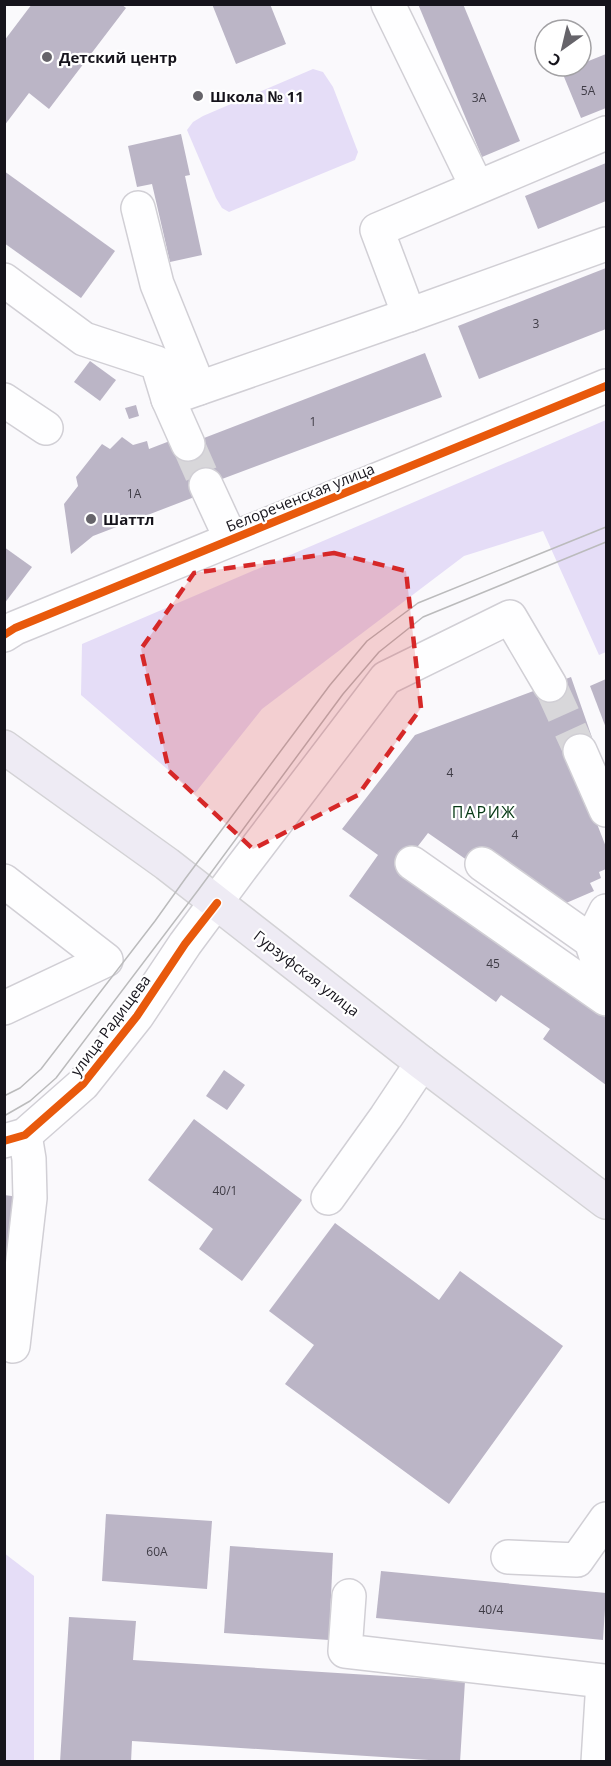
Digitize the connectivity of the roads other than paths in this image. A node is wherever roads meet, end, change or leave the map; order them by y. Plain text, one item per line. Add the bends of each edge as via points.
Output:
1 (388, 4) edge
2 (606, 133) edge
3 (477, 187) junction
4 (138, 208) dead end
5 (606, 244) edge
6 (4, 280) edge
7 (409, 315) junction
8 (606, 386) edge
9 (199, 388) junction
10 (168, 399) junction
11 (4, 400) edge
12 (46, 428) dead end
13 (188, 444) tunnel mouth
14 (206, 485) tunnel mouth
15 (231, 539) junction
16 (4, 635) edge
17 (550, 685) tunnel mouth
18 (4, 747) edge
19 (580, 751) tunnel mouth
20 (604, 798) edge
21 (412, 862) dead end
22 (482, 864) dead end
23 (4, 881) edge
24 (217, 903) junction
25 (606, 911) edge
26 (591, 941) junction
27 (606, 987) edge
28 (606, 999) edge
29 (4, 1008) edge
30 (422, 1063) junction
31 (15, 1138) edge
32 (328, 1198) dead end
33 (606, 1202) edge
34 (13, 1346) dead end
35 (606, 1519) edge
36 (508, 1557) dead end
37 (349, 1596) dead end
38 (604, 1677) edge
39 (598, 1761) edge

1 - 3 street
2 - 3 street
3 - 7 street via 377,230
4 - 9 street via 157,284
5 - 7 street
6 - 10 street via 84,339 157,363
7 - 9 street
8 - 15 street, Белореченская улица
9 - 10 street
10 - 13 street
11 - 12 street
14 - 15 street
15 - 16 street, Белореченская улица
17 - 24 street, улица Радищева via 510,617 386,678
18 - 24 main road, Гурзуфская улица
19 - 20 street
21 - 28 street
22 - 26 street
23 - 29 street via 106,960
24 - 30 main road, Гурзуфская улица
24 - 31 street, улица Радищева via 83,1084
25 - 26 street
26 - 27 street
30 - 32 street
30 - 33 main road, Гурзуфская улица
31 - 34 street via 29,1159 30,1198
35 - 36 street via 577,1560
37 - 38 street via 345,1651
38 - 39 street

